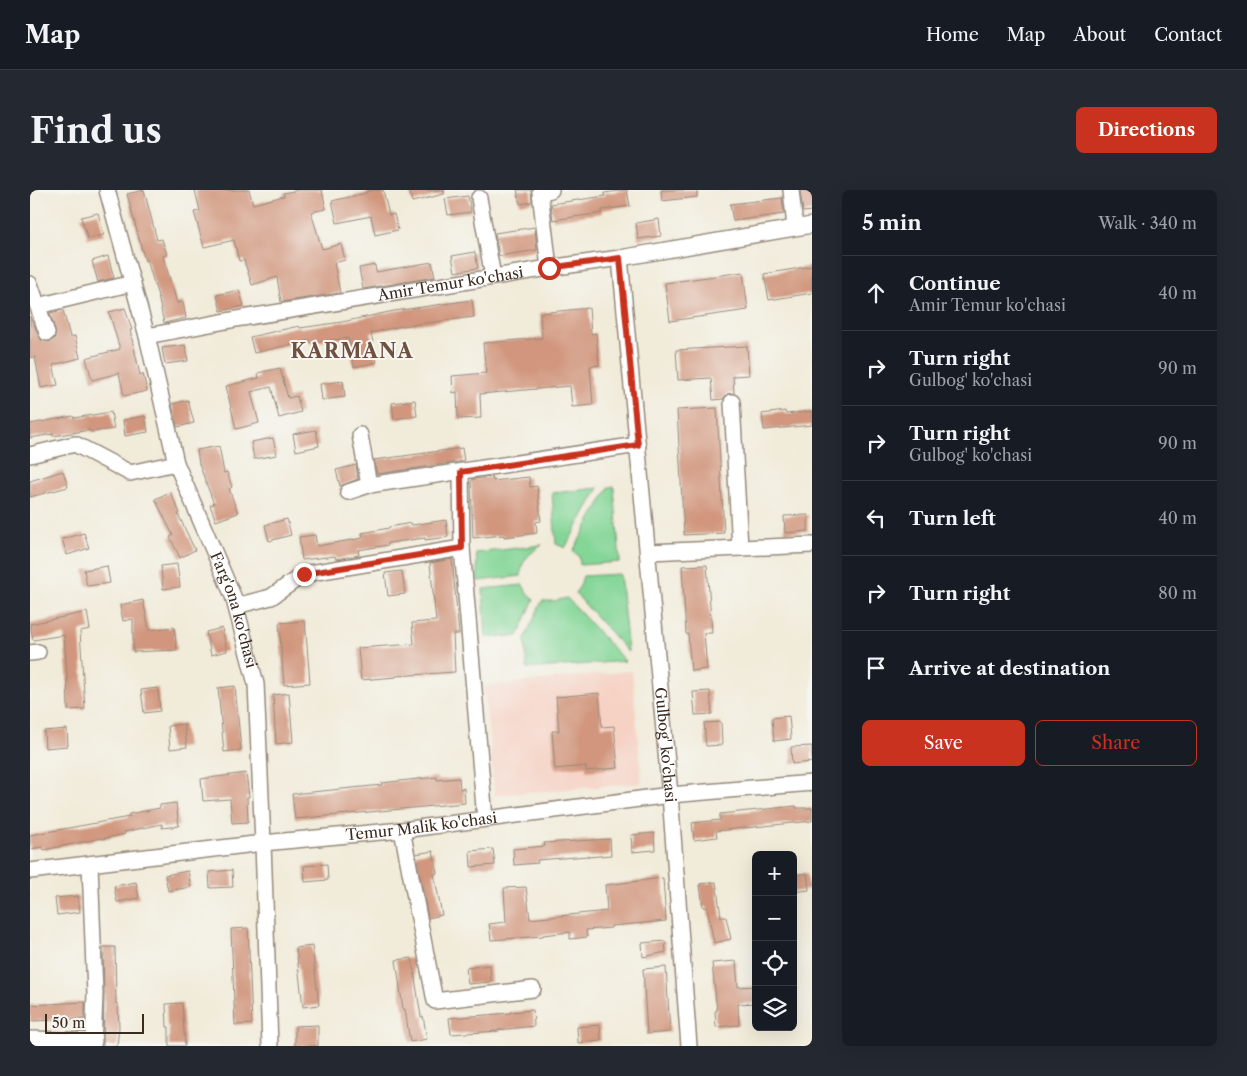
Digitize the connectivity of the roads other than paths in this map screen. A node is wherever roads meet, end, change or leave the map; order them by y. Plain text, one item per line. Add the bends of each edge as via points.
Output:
1 (107, 190) edge
2 (551, 190) edge
3 (791, 190) edge
4 (479, 198) dead end
5 (812, 225) edge
6 (795, 227) junction
7 (620, 258) junction
8 (549, 268) junction
9 (493, 277) junction
10 (133, 283) junction
11 (30, 284) edge
12 (38, 306) junction
13 (47, 333) dead end
14 (147, 336) junction
15 (732, 402) dead end
16 (360, 434) dead end
17 (638, 445) junction
18 (30, 455) edge
19 (176, 463) junction
20 (461, 472) junction
21 (369, 485) junction
22 (348, 492) dead end
23 (812, 545) edge
24 (462, 548) junction
25 (740, 548) junction
26 (648, 552) junction
27 (236, 606) junction
28 (812, 783) edge
29 (670, 795) junction
30 (484, 819) junction
31 (402, 830) junction
32 (263, 843) junction
33 (90, 864) junction
34 (30, 871) edge
35 (533, 989) dead end
36 (30, 1039) edge
37 (94, 1044) edge
38 (270, 1046) edge
39 (688, 1046) edge

1 - 10 street, Farg'ona ko'chasi
2 - 8 street via 540,192
3 - 6 street
4 - 9 street
5 - 6 street, Amir Temur ko'chasi
6 - 7 street, Amir Temur ko'chasi
7 - 8 street, Amir Temur ko'chasi
7 - 17 street, Gulbog' ko'chasi
8 - 9 street, Amir Temur ko'chasi
9 - 14 street, Amir Temur ko'chasi
10 - 12 street
10 - 14 street, Farg'ona ko'chasi
11 - 12 street
12 - 13 street
14 - 19 street, Farg'ona ko'chasi
15 - 25 street
16 - 21 street
17 - 20 street
17 - 26 street, Gulbog' ko'chasi
18 - 19 street via 75,444 130,473
19 - 27 street, Farg'ona ko'chasi
20 - 21 street
20 - 24 street
21 - 22 street
23 - 25 street
24 - 27 street via 304,574 271,597
24 - 30 street
25 - 26 street
26 - 29 street, Gulbog' ko'chasi
27 - 32 street, Farg'ona ko'chasi via 256,684
28 - 29 street, Temur Malik ko'chasi
29 - 30 street, Temur Malik ko'chasi
29 - 39 street, Gulbog' ko'chasi
30 - 31 street, Temur Malik ko'chasi
31 - 32 street, Temur Malik ko'chasi
31 - 35 street via 435,1001
32 - 33 street, Temur Malik ko'chasi
32 - 38 street, Farg'ona ko'chasi
33 - 34 street, Temur Malik ko'chasi
33 - 37 street
36 - 37 street

